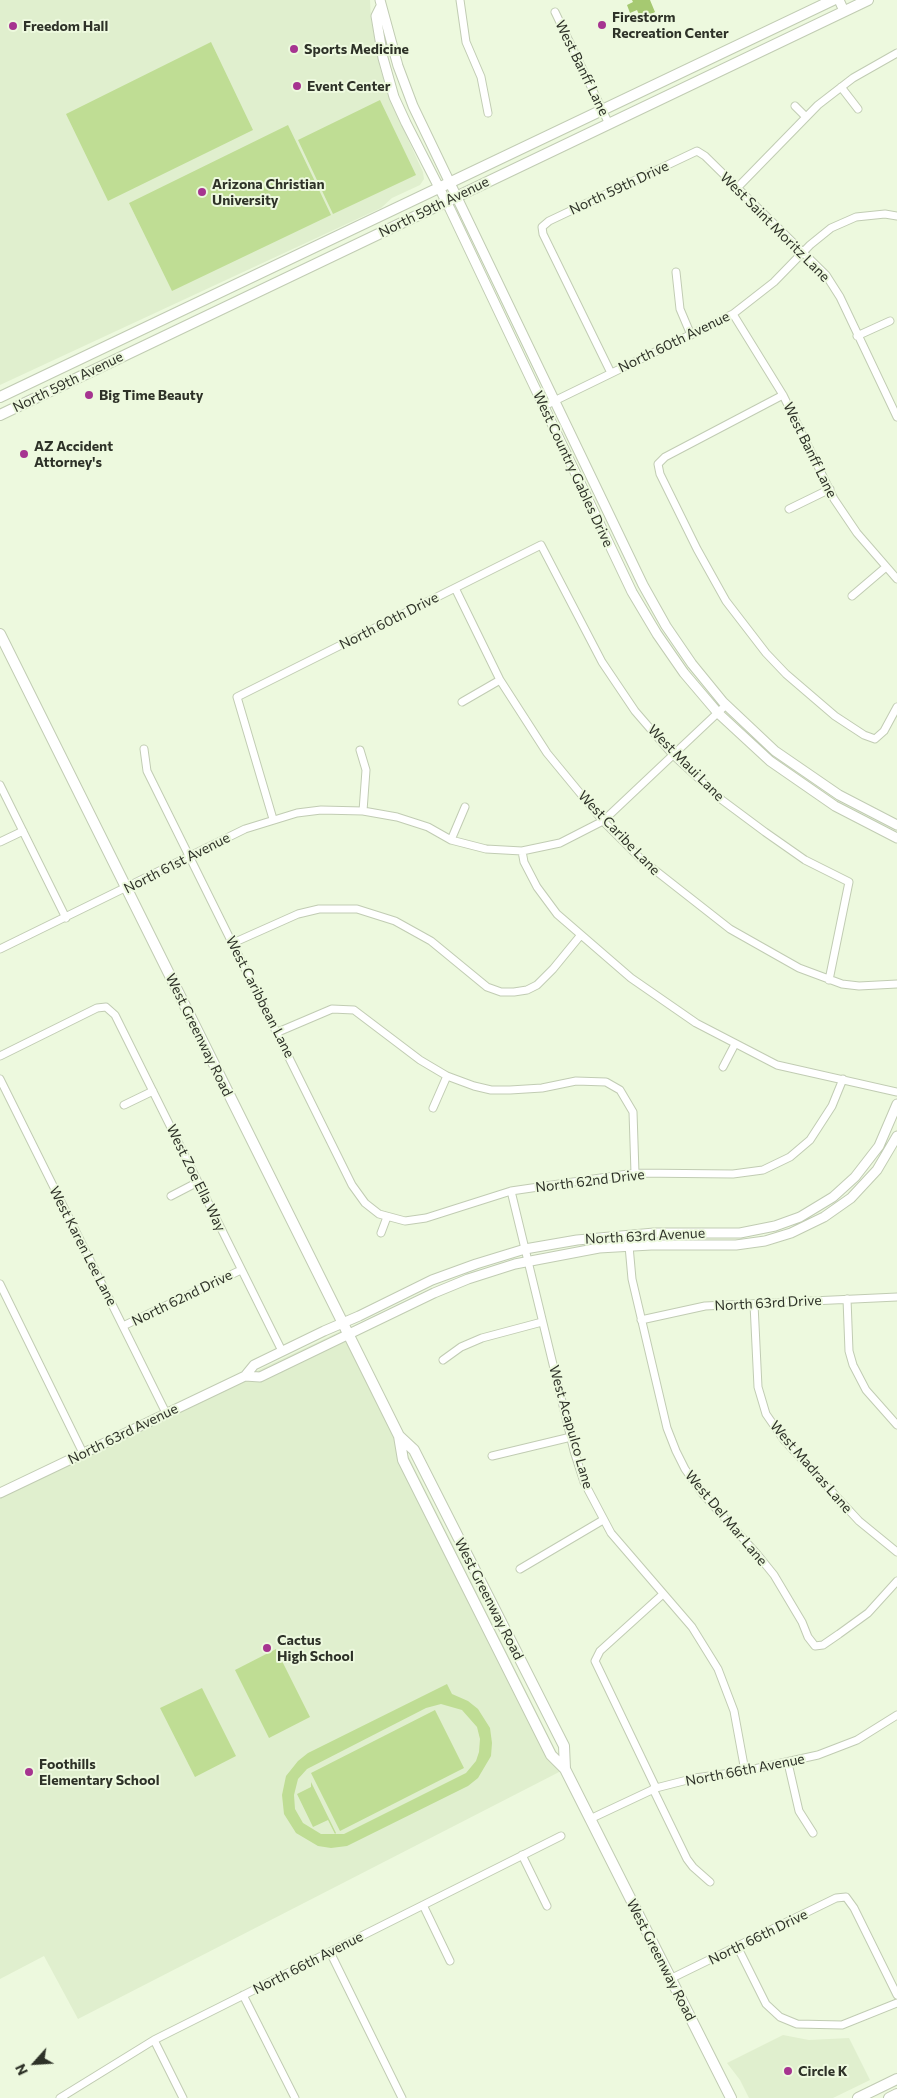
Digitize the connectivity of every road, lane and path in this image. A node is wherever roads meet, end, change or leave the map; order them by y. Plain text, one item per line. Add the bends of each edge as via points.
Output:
1 (460, 0) edge
2 (833, 0) edge
3 (839, 0) edge
4 (868, 0) edge
5 (380, 4) edge
6 (844, 11) junction
7 (555, 12) dead end
8 (897, 53) edge
9 (841, 87) junction
10 (795, 106) dead end
11 (858, 109) dead end
12 (603, 110) junction
13 (488, 113) dead end
14 (806, 117) junction
15 (609, 124) junction
16 (697, 151) joint
17 (444, 186) junction
18 (738, 188) junction
19 (451, 199) junction
20 (897, 216) edge
21 (803, 253) junction
22 (676, 272) dead end
23 (733, 314) junction
24 (890, 321) dead end
25 (691, 335) junction
26 (858, 336) junction
27 (52, 371) junction
28 (611, 374) junction
29 (60, 386) junction
30 (783, 396) junction
31 (0, 397) edge
32 (554, 401) junction
33 (544, 406) junction
34 (0, 415) edge
35 (897, 417) edge
36 (830, 489) junction
37 (788, 509) dead end
38 (541, 545) joint
39 (886, 567) junction
40 (897, 579) edge
41 (454, 588) junction
42 (852, 596) dead end
43 (0, 634) edge
44 (500, 680) junction
45 (462, 702) dead end
46 (726, 705) junction
47 (897, 707) edge
48 (718, 712) junction
49 (144, 749) dead end
50 (360, 750) dead end
51 (673, 755) junction
52 (0, 785) edge
53 (465, 807) dead end
54 (363, 811) junction
55 (273, 819) junction
56 (603, 821) junction
57 (897, 825) edge
58 (23, 831) junction
59 (897, 838) edge
60 (451, 840) junction
61 (0, 842) edge
62 (522, 851) junction
63 (190, 857) junction
64 (127, 888) junction
65 (66, 918) junction
66 (580, 936) junction
67 (233, 944) junction
68 (0, 949) edge
69 (829, 980) junction
70 (897, 984) edge
71 (278, 1032) junction
72 (735, 1044) junction
73 (0, 1056) edge
74 (723, 1067) dead end
75 (447, 1076) junction
76 (0, 1079) edge
77 (843, 1079) junction
78 (153, 1091) junction
79 (897, 1092) edge
80 (897, 1104) edge
81 (124, 1105) dead end
82 (433, 1108) dead end
83 (897, 1136) edge
84 (635, 1172) junction
85 (198, 1182) junction
86 (511, 1191) junction
87 (170, 1196) dead end
88 (387, 1217) junction
89 (381, 1233) dead end
90 (628, 1235) junction
91 (628, 1246) junction
92 (526, 1249) junction
93 (528, 1261) junction
94 (241, 1270) junction
95 (0, 1284) edge
96 (897, 1298) edge
97 (847, 1299) junction
98 (754, 1304) junction
99 (641, 1320) junction
100 (542, 1322) junction
101 (342, 1323) junction
102 (123, 1326) junction
103 (348, 1334) junction
104 (282, 1351) junction
105 (443, 1360) dead end
106 (245, 1376) junction
107 (166, 1413) junction
108 (897, 1425) edge
109 (398, 1436) junction
110 (571, 1437) junction
111 (83, 1453) junction
112 (492, 1456) dead end
113 (1, 1491) edge
114 (603, 1520) junction
115 (897, 1552) edge
116 (520, 1569) dead end
117 (897, 1581) edge
118 (662, 1594) junction
119 (493, 1606) junction
120 (478, 1608) junction
121 (897, 1715) edge
122 (788, 1762) junction
123 (565, 1768) junction
124 (745, 1771) junction
125 (655, 1788) junction
126 (590, 1819) junction
127 (813, 1832) dead end
128 (561, 1836) dead end
129 (522, 1855) junction
130 (710, 1882) dead end
131 (423, 1905) junction
132 (547, 1906) dead end
133 (737, 1946) junction
134 (330, 1952) junction
135 (450, 1961) dead end
136 (670, 1979) junction
137 (244, 1995) junction
138 (897, 1995) edge
139 (897, 2003) edge
140 (154, 2040) junction
141 (897, 2079) edge
142 (897, 2094) edge
143 (60, 2098) edge
144 (183, 2098) edge
145 (295, 2098) edge
146 (402, 2098) edge
147 (731, 2098) edge
148 (858, 2098) edge
149 (889, 2098) edge

1 - 13 street via 466,42 481,77
2 - 12 main road, North 59th Avenue
3 - 6 street
4 - 6 main road, North 59th Avenue
5 - 17 street, West Country Gables Drive via 406,88
5 - 17 street, West Country Gables Drive via 376,16 377,34 388,80 406,123
6 - 15 main road, North 59th Avenue
7 - 12 street, West Banff Lane
8 - 9 street
9 - 11 street
9 - 14 street
10 - 14 street
12 - 15 street, West Banff Lane
12 - 17 main road, North 59th Avenue
14 - 18 street
15 - 19 main road, North 59th Avenue
16 - 18 street, West Saint Moritz Lane
16 - 28 street, North 59th Drive via 542,227
17 - 19 street, West Country Gables Drive
17 - 27 main road, North 59th Avenue
18 - 21 street, West Saint Moritz Lane
19 - 29 main road, North 59th Avenue
19 - 32 street, West Country Gables Drive
19 - 33 street, West Country Gables Drive
20 - 21 street, North 60th Avenue via 868,215 844,221
21 - 23 street, North 60th Avenue via 774,282
21 - 26 street, West Saint Moritz Lane via 826,275
22 - 25 street via 680,309
23 - 25 street, North 60th Avenue
23 - 30 street, West Banff Lane
24 - 26 street
25 - 28 street, North 60th Avenue
26 - 35 street, West Saint Moritz Lane
27 - 29 main road
27 - 31 main road, North 59th Avenue
28 - 32 street, North 60th Avenue
29 - 34 main road, North 59th Avenue
30 - 36 street, West Banff Lane
30 - 47 street via 665,457 658,464 660,474 711,576 766,653 812,697 864,735 875,739
32 - 33 street, North 60th Avenue
32 - 46 street, West Country Gables Drive via 652,604 692,664
33 - 48 street, West Country Gables Drive via 643,612 676,662
36 - 37 street
36 - 39 street, West Banff Lane via 857,533
38 - 41 street, North 60th Drive
38 - 51 street, West Maui Lane via 602,662 635,711
39 - 40 street, West Banff Lane
39 - 42 street
41 - 44 street, West Caribe Lane
41 - 55 street, North 60th Drive via 237,697
43 - 64 main road, West Greenway Road
44 - 45 street
44 - 56 street, West Caribe Lane via 547,754
46 - 48 street, North 61st Avenue
46 - 57 street, West Country Gables Drive via 756,735 796,767 857,805
48 - 51 street, North 61st Avenue
48 - 59 street, West Country Gables Drive via 770,761 813,792 853,817
49 - 63 street, West Caribbean Lane via 147,771
50 - 54 street via 366,770
51 - 56 street, North 61st Avenue
51 - 69 street, West Maui Lane via 722,800 765,832 805,860 849,882
52 - 58 street
53 - 60 street
54 - 55 street, North 61st Avenue via 321,810
54 - 60 street, North 61st Avenue via 398,817 428,827
55 - 63 street, North 61st Avenue via 245,829
56 - 62 street, North 61st Avenue via 560,844
56 - 69 street, West Caribe Lane via 642,860 730,929 769,952
58 - 61 street
58 - 65 street
60 - 62 street, North 61st Avenue via 473,847
62 - 66 street via 530,875 546,902
63 - 64 street, North 61st Avenue
63 - 67 street, West Caribbean Lane
64 - 65 street, North 61st Avenue
64 - 101 main road, West Greenway Road
65 - 68 street, North 61st Avenue
66 - 67 street via 537,985 514,992 487,987 431,941 395,921 357,909 319,909 298,914
66 - 72 street via 658,998
67 - 71 street, West Caribbean Lane
69 - 70 street, West Caribe Lane via 859,986
71 - 75 street via 332,1009 354,1010 420,1060
71 - 88 street, West Caribbean Lane via 352,1185 373,1211
72 - 74 street
72 - 77 street via 777,1065
73 - 78 street, West Zoe Ella Way via 96,1008 106,1007 115,1015
75 - 82 street
75 - 84 street via 491,1090 542,1088 576,1081 606,1082 620,1090 633,1112
76 - 102 street, West Karen Lee Lane
77 - 79 street
77 - 84 street, North 62nd Drive via 832,1106 810,1140 790,1157 763,1170 733,1174
78 - 81 street
78 - 85 street, West Zoe Ella Way
80 - 90 street, North 63rd Avenue via 879,1146 864,1166 833,1197 804,1215 775,1226 740,1233
83 - 91 street, North 63rd Avenue via 877,1170 850,1198 802,1228 765,1241 736,1245
84 - 86 street, North 62nd Drive
85 - 87 street
85 - 94 street, West Zoe Ella Way
86 - 88 street, North 62nd Drive via 426,1218 405,1221
86 - 92 street, West Acapulco Lane
88 - 89 street
90 - 91 street, West Del Mar Lane
90 - 92 street, North 63rd Avenue
91 - 93 street, North 63rd Avenue
91 - 99 street, West Del Mar Lane
92 - 93 street, West Acapulco Lane
92 - 101 street, North 63rd Avenue via 445,1276
93 - 100 street, West Acapulco Lane
93 - 103 street, North 63rd Avenue via 454,1284
94 - 102 street, North 62nd Drive
94 - 104 street, West Zoe Ella Way
95 - 111 street
96 - 97 street, North 63rd Drive
97 - 98 street, North 63rd Drive
97 - 108 street via 852,1365 866,1390
98 - 99 street, North 63rd Drive via 705,1306
98 - 115 street, West Madras Lane via 758,1387 770,1421 859,1521
99 - 117 street, West Del Mar Lane via 668,1428 685,1469 774,1576 815,1646 822,1645 868,1613
100 - 105 street via 482,1338
100 - 110 street, West Acapulco Lane
101 - 103 main road, West Greenway Road
101 - 104 street, North 63rd Avenue
102 - 107 street, West Karen Lee Lane
103 - 106 street, North 63rd Avenue via 260,1377
103 - 109 main road, West Greenway Road
104 - 106 street, North 63rd Avenue via 254,1365
106 - 107 street, North 63rd Avenue
107 - 111 street, North 63rd Avenue
109 - 119 main road, West Greenway Road via 414,1450
109 - 120 main road, West Greenway Road via 403,1460
110 - 112 street
110 - 114 street, West Acapulco Lane via 584,1482
111 - 113 street, North 63rd Avenue
114 - 116 street
114 - 118 street, West Acapulco Lane via 628,1556
118 - 124 street, West Acapulco Lane via 692,1627 718,1669 734,1711
118 - 125 street via 600,1651 595,1661
119 - 120 main road
119 - 123 main road, West Greenway Road via 564,1746
120 - 123 main road, West Greenway Road via 551,1756
121 - 122 street, North 66th Avenue via 857,1740
122 - 124 street, North 66th Avenue
122 - 127 street via 799,1811
123 - 126 main road, West Greenway Road
124 - 125 street, North 66th Avenue
125 - 126 street, North 66th Avenue
125 - 130 street via 687,1859
126 - 136 main road, West Greenway Road
128 - 129 street, North 66th Avenue
129 - 131 street, North 66th Avenue
129 - 132 street
131 - 134 street, North 66th Avenue
131 - 135 street
133 - 136 street, North 66th Drive
133 - 138 street, North 66th Drive via 836,1898 846,1897
133 - 139 street via 766,2004 780,2017 798,2024 842,2025
134 - 137 street, North 66th Avenue
134 - 146 street
136 - 147 main road, West Greenway Road
137 - 140 street, North 66th Avenue
137 - 145 street
140 - 143 street, North 66th Avenue
140 - 144 street
141 - 148 main road
142 - 149 main road

